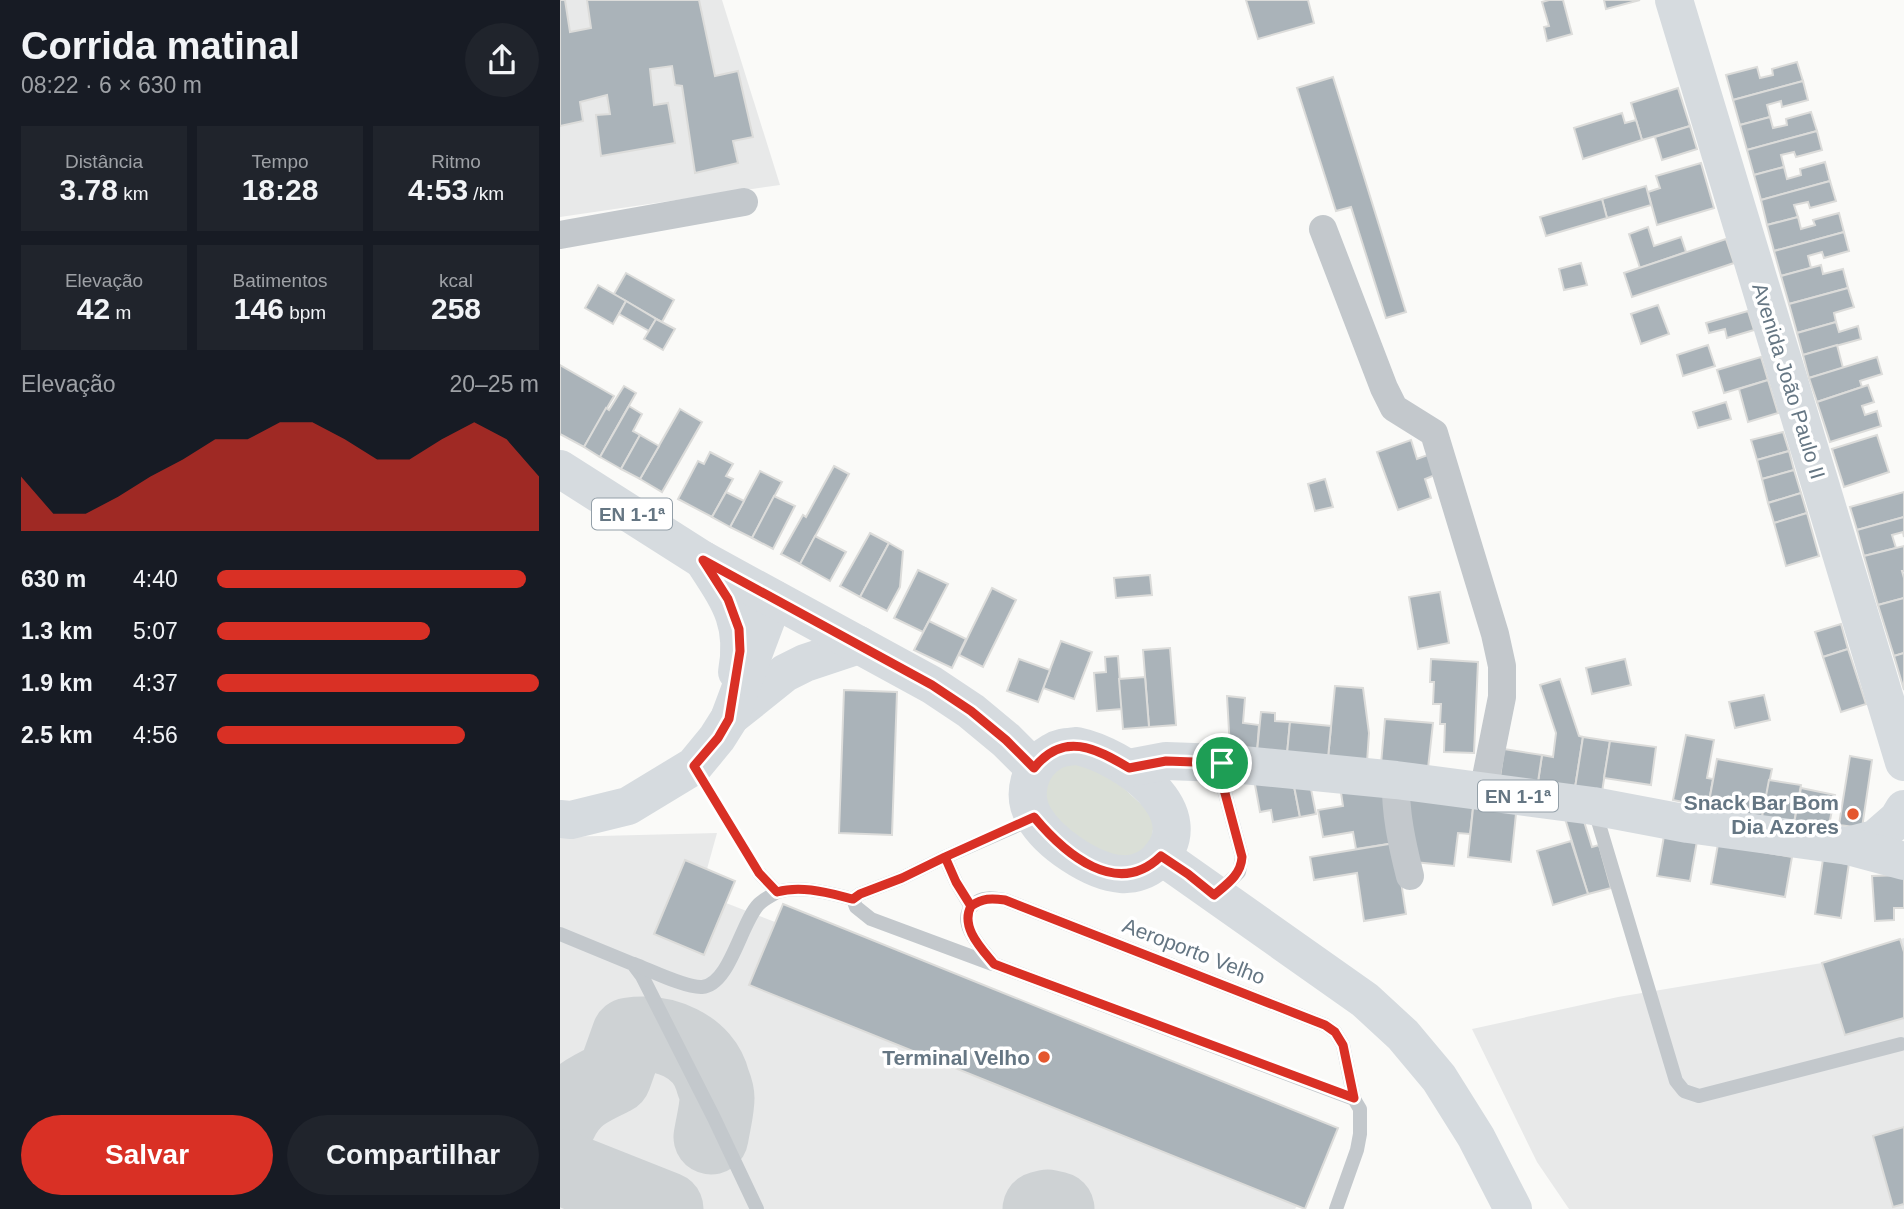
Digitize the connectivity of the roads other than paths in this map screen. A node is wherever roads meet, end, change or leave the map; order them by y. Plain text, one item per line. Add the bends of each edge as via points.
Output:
1 (1674, 0) edge
2 (744, 202) dead end
3 (1323, 229) dead end
4 (560, 235) edge
5 (560, 469) edge
6 (703, 560) junction
7 (774, 599) junction
8 (859, 645) junction
9 (729, 719) junction
10 (1904, 762) edge
11 (1222, 763) junction
12 (1034, 768) junction
13 (1129, 768) junction
14 (1396, 780) junction
15 (1483, 792) junction
16 (1593, 806) junction
17 (1904, 809) edge
18 (1034, 817) junction
19 (560, 819) edge
20 (1848, 846) junction
21 (1161, 856) junction
22 (945, 857) junction
23 (1904, 861) edge
24 (759, 873) road end
25 (1410, 876) dead end
26 (777, 892) junction
27 (1214, 895) junction
28 (853, 899) junction
29 (971, 906) junction
30 (560, 934) edge
31 (633, 964) junction
32 (994, 964) junction
33 (1900, 1044) dead end
34 (1354, 1098) junction
35 (757, 1209) edge
36 (1336, 1209) edge
37 (1513, 1209) edge

1 - 10 main road, Avenida João Paulo II
2 - 4 street
3 - 15 street via 1394,408 1434,433 1496,634 1503,697
5 - 6 main road, EN 1-1ª
6 - 7 main road, EN 1-1ª
6 - 9 main road via 728,599 739,629
7 - 8 main road, EN 1-1ª
7 - 9 main road
8 - 9 main road via 785,673
8 - 12 main road, EN 1-1ª via 971,711
9 - 19 main road via 694,766 628,806
11 - 13 main road, EN 1-1ª via 1166,761
11 - 14 main road, EN 1-1ª
11 - 27 lane via 1222,782 1242,857 1235,877
12 - 13 main road via 1050,752 1077,746
12 - 18 main road via 1028,789
13 - 21 main road via 1156,793 1168,812 1171,827
14 - 15 main road, EN 1-1ª
14 - 25 street via 1395,802
15 - 16 main road, EN 1-1ª
16 - 20 main road, EN 1-1ª
16 - 33 lane via 1676,1081 1684,1091 1699,1096
17 - 20 main road via 1875,839
18 - 21 main road via 1065,849 1114,874 1140,872
18 - 22 lane
20 - 23 main road, EN 1-1ª
21 - 27 main road
22 - 28 lane
22 - 29 lane
24 - 26 lane
26 - 28 lane via 819,891
26 - 31 lane via 758,905 722,975 712,984 686,984
27 - 37 main road via 1365,1000 1404,1035 1439,1078 1476,1136
28 - 32 lane via 871,919
29 - 32 lane via 966,915 969,927
29 - 34 lane, Aeroporto Velho via 989,898 1005,900 1325,1025 1343,1045
30 - 31 lane
31 - 35 lane
32 - 34 lane
34 - 36 lane, Aeroporto Velho via 1360,1109 1360,1134

